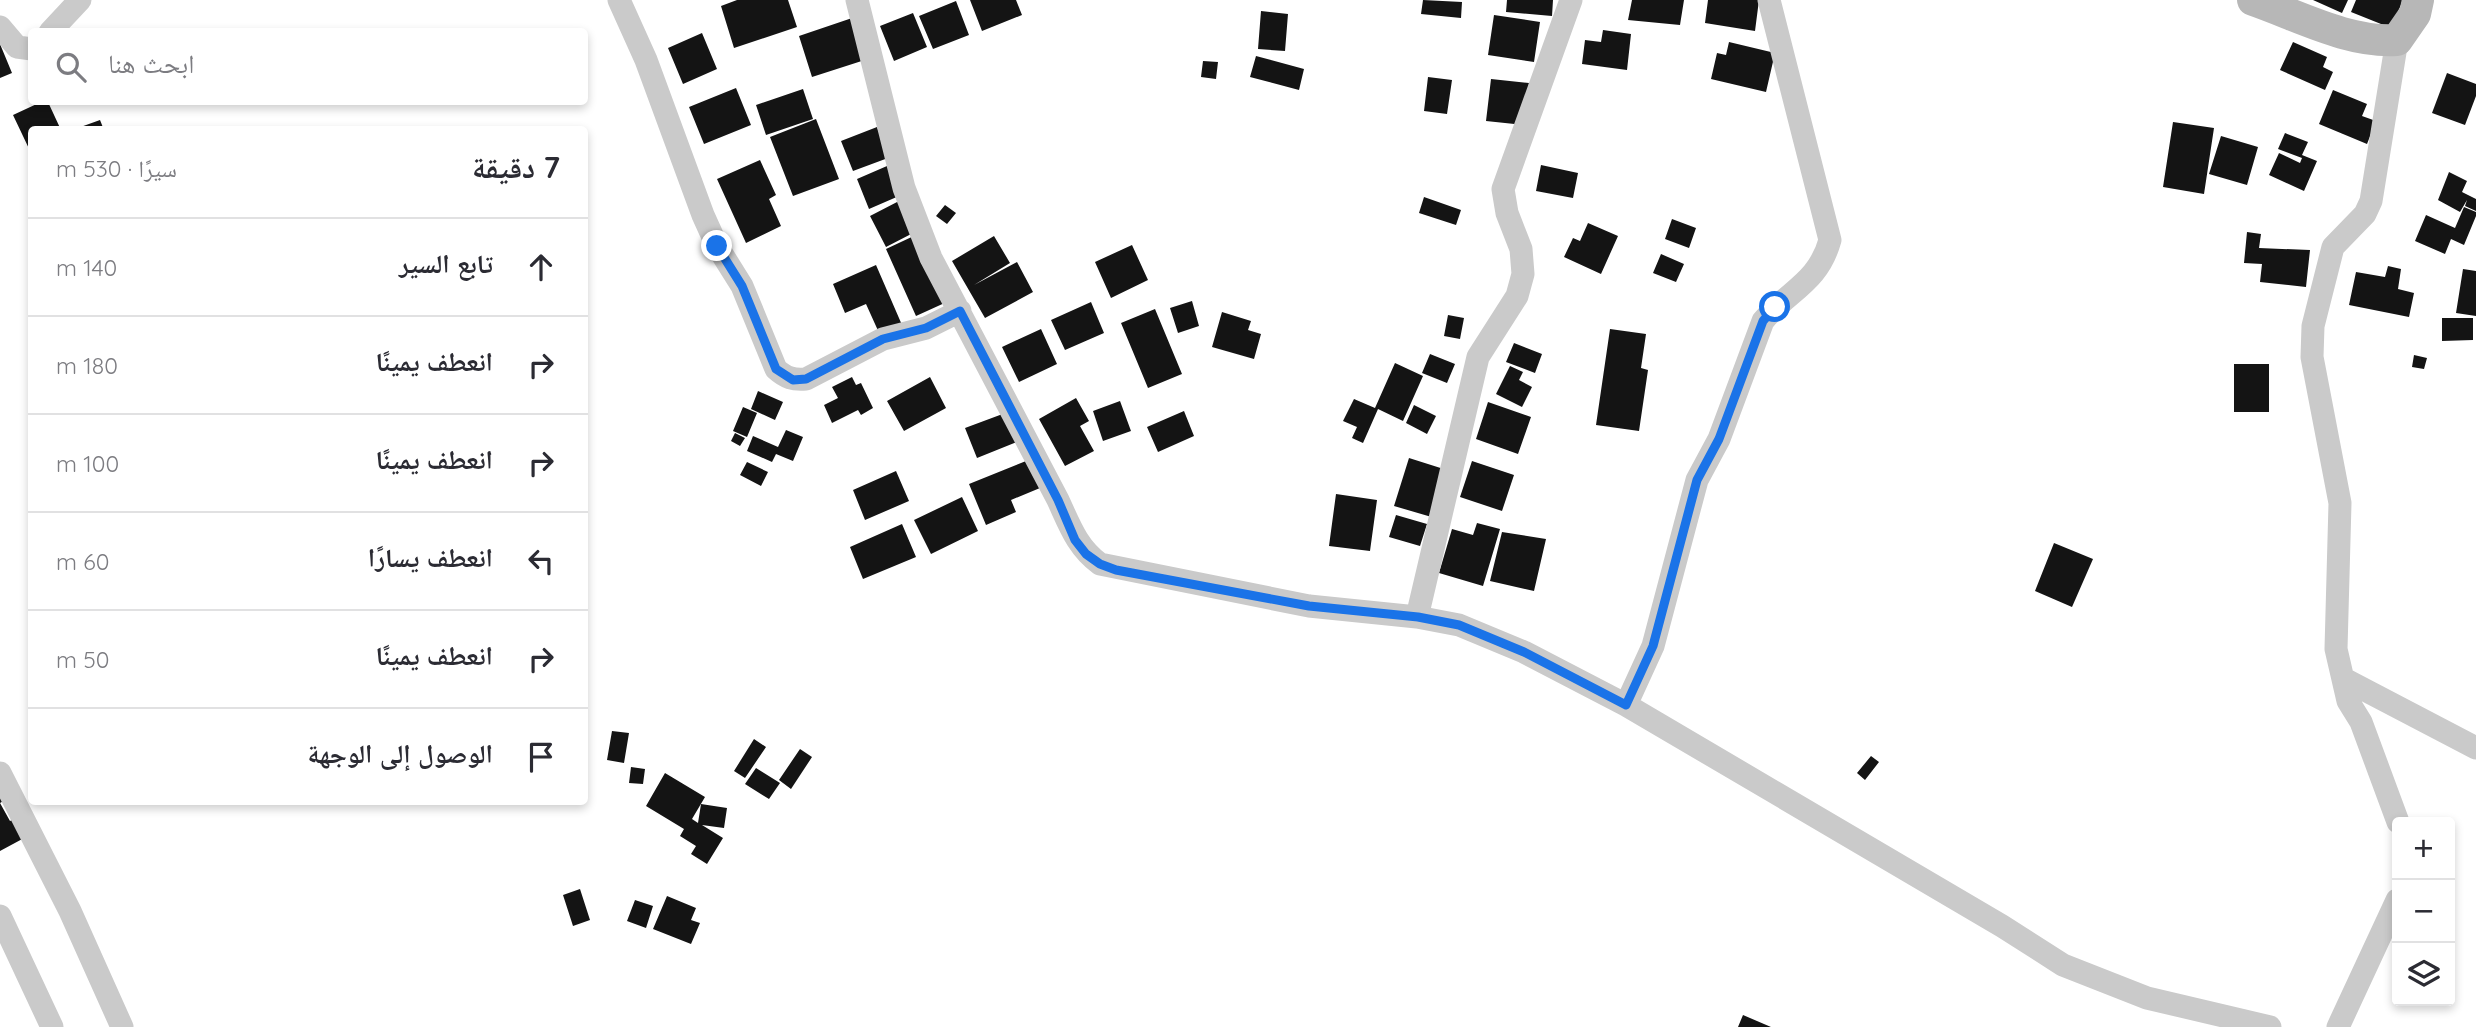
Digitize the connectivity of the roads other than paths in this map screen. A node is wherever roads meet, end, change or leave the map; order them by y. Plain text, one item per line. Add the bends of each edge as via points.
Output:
1 (80, 0) edge
2 (619, 0) edge
3 (857, 0) edge
4 (1571, 0) edge
5 (1769, 0) edge
6 (2253, 0) edge
7 (2418, 0) edge
8 (0, 26) edge
9 (54, 28) edge
10 (2397, 40) junction
11 (28, 48) edge
12 (960, 311) junction
13 (1418, 617) junction
14 (2344, 679) junction
15 (1626, 705) junction
16 (2476, 748) edge
17 (0, 773) edge
18 (2396, 817) edge
19 (2392, 911) edge
20 (0, 916) edge
21 (52, 1027) edge
22 (122, 1027) edge
23 (2270, 1027) edge
24 (2338, 1027) edge

1 - 9 street
2 - 12 street via 703,215 783,376 806,379 883,339 926,328
3 - 12 street via 914,219
4 - 13 street via 1503,189 1521,250 1523,274 1517,296 1478,357
5 - 15 street via 1830,240 1815,274 1763,321 1719,439 1697,480 1656,636
6 - 10 street via 2354,36
7 - 10 street via 2415,14
8 - 11 street via 17,47
10 - 14 street via 2371,201 2365,214 2333,247 2313,326 2312,357 2340,503 2336,649
12 - 13 street via 1075,540 1100,564 1309,606
13 - 15 street via 1459,625 1524,652
14 - 16 street
14 - 18 street via 2348,701 2361,723
15 - 23 street via 2063,965 2147,998
17 - 22 street
19 - 24 street
20 - 21 street

